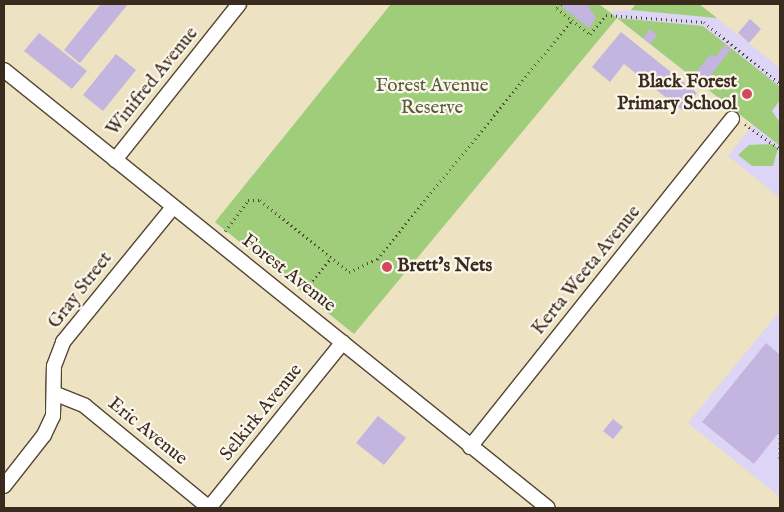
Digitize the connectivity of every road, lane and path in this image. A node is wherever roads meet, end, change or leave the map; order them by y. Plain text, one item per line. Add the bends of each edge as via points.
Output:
1 (240, 4) edge
2 (561, 4) edge
3 (572, 20) junction
4 (4, 70) edge
5 (780, 84) edge
6 (732, 119) dead end
7 (752, 127) dead end
8 (780, 149) edge
9 (115, 160) junction
10 (173, 207) junction
11 (226, 231) dead end
12 (331, 258) junction
13 (303, 293) dead end
14 (343, 342) junction
15 (56, 394) junction
16 (780, 432) edge
17 (470, 446) junction
18 (780, 458) edge
19 (4, 486) edge
20 (209, 508) edge
21 (548, 508) edge

1 - 9 street, Winifred Avenue
2 - 3 path via 557,8
3 - 5 path via 590,34 606,15 704,22
3 - 12 path via 377,259 349,272
4 - 9 street, Forest Avenue
6 - 17 street, Kerta Weeta Avenue
7 - 8 path
9 - 10 street, Forest Avenue
10 - 14 street, Forest Avenue
10 - 15 street, Gray Street via 63,342 54,366
11 - 12 path via 248,200 260,200
12 - 13 path
14 - 17 street, Forest Avenue
14 - 20 street, Selkirk Avenue
15 - 19 street, Gray Street via 44,435
15 - 20 street, Eric Avenue via 85,406
16 - 18 path
17 - 21 street, Forest Avenue

